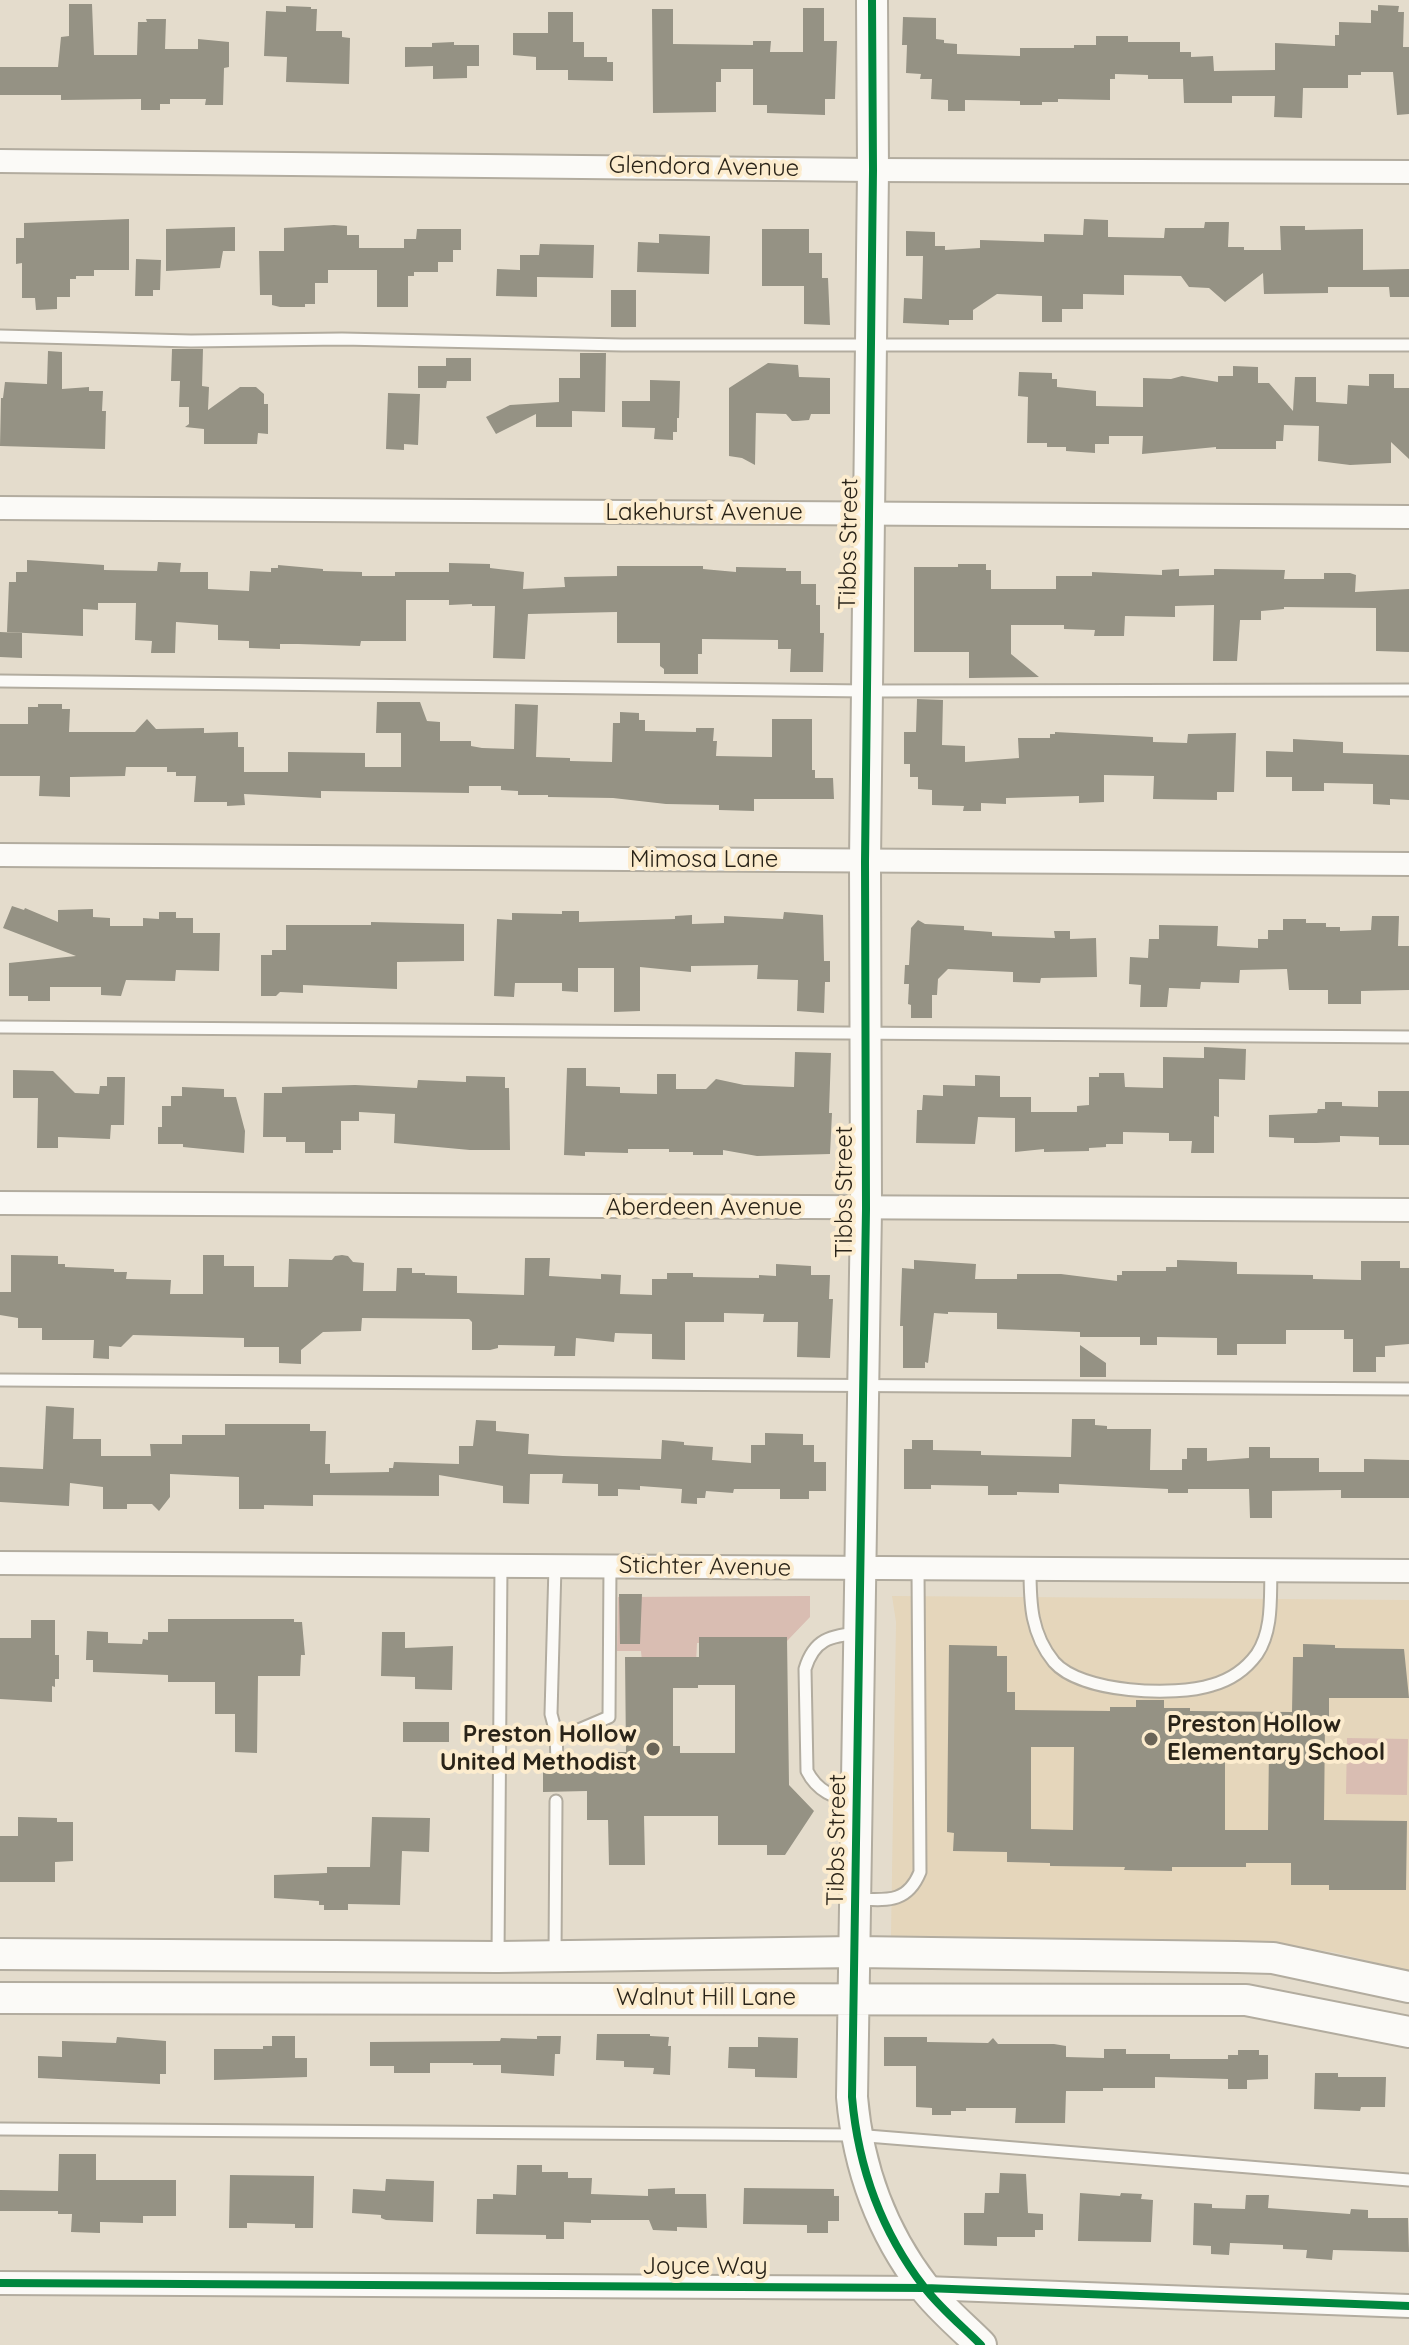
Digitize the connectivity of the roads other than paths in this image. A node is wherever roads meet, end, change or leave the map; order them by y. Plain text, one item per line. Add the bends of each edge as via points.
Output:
1 (872, 0) edge
2 (0, 161) edge
3 (873, 170) junction
4 (1409, 172) edge
5 (0, 336) edge
6 (871, 345) junction
7 (1409, 345) edge
8 (0, 508) edge
9 (870, 514) junction
10 (1409, 517) edge
11 (0, 681) edge
12 (1409, 690) edge
13 (867, 691) junction
14 (0, 855) edge
15 (865, 861) junction
16 (1409, 864) edge
17 (0, 1027) edge
18 (865, 1033) junction
19 (1409, 1037) edge
20 (0, 1203) edge
21 (866, 1209) junction
22 (1409, 1210) edge
23 (0, 1380) edge
24 (861, 1386) junction
25 (1409, 1389) edge
26 (0, 1563) edge
27 (501, 1565) junction
28 (555, 1565) junction
29 (610, 1566) junction
30 (861, 1569) junction
31 (918, 1569) junction
32 (1030, 1569) junction
33 (1271, 1571) junction
34 (1409, 1571) edge
35 (860, 1633) junction
36 (556, 1733) junction
37 (557, 1761) dead end
38 (556, 1801) dead end
39 (857, 1803) junction
40 (856, 1899) junction
41 (855, 1952) junction
42 (0, 1954) edge
43 (498, 1957) junction
44 (555, 1957) junction
45 (1409, 1987) edge
46 (0, 1998) edge
47 (556, 1998) junction
48 (853, 1998) junction
49 (1409, 2032) edge
50 (0, 2129) edge
51 (855, 2135) junction
52 (1409, 2180) edge
53 (0, 2283) edge
54 (925, 2288) junction
55 (1409, 2306) edge
56 (981, 2345) edge

1 - 3 main road, Tibbs Street
2 - 3 street, Glendora Avenue
3 - 4 street, Glendora Avenue
3 - 6 main road, Tibbs Street
5 - 6 lane
6 - 7 lane
6 - 9 main road, Tibbs Street
8 - 9 street, Lakehurst Avenue
9 - 10 street, Lakehurst Avenue
9 - 13 main road, Tibbs Street
11 - 13 lane
12 - 13 lane
13 - 15 main road, Tibbs Street
14 - 15 street, Mimosa Lane
15 - 16 street, Mimosa Lane
15 - 18 main road, Tibbs Street
17 - 18 lane
18 - 19 lane
18 - 21 main road, Tibbs Street
20 - 21 street, Aberdeen Avenue
21 - 22 street, Aberdeen Avenue
21 - 24 main road, Tibbs Street
23 - 24 lane
24 - 25 lane
24 - 30 main road, Tibbs Street
26 - 27 street, Stichter Avenue
27 - 28 street, Stichter Avenue
27 - 43 lane
28 - 29 street, Stichter Avenue
28 - 36 lane via 551,1714
29 - 30 street, Stichter Avenue
29 - 36 lane via 609,1717 574,1732
30 - 31 street, Stichter Avenue
30 - 35 main road, Tibbs Street
31 - 32 street, Stichter Avenue
31 - 40 lane via 920,1872 915,1884 896,1898
32 - 33 street, Stichter Avenue
32 - 33 lane via 1035,1629 1056,1663 1090,1683 1155,1690 1213,1685 1248,1665 1266,1636
33 - 34 street, Stichter Avenue
35 - 39 main road, Tibbs Street
35 - 39 lane via 818,1644 805,1669 807,1771 823,1791
36 - 37 lane
38 - 44 lane
39 - 40 main road, Tibbs Street
40 - 41 main road, Tibbs Street
41 - 44 main road, Walnut Hill Lane
41 - 45 main road, Walnut Hill Lane via 1273,1958
41 - 48 main road, Tibbs Street
42 - 43 main road, Walnut Hill Lane
43 - 44 main road, Walnut Hill Lane
44 - 47 main road
46 - 47 main road, Walnut Hill Lane
47 - 48 main road, Walnut Hill Lane
48 - 49 main road, Walnut Hill Lane via 1246,2000
48 - 51 main road, Tibbs Street
50 - 51 lane
51 - 52 lane
51 - 54 main road, Tibbs Street via 892,2238
53 - 54 street, Joyce Way
54 - 55 street, Joyce Way
54 - 56 main road, Tibbs Street

